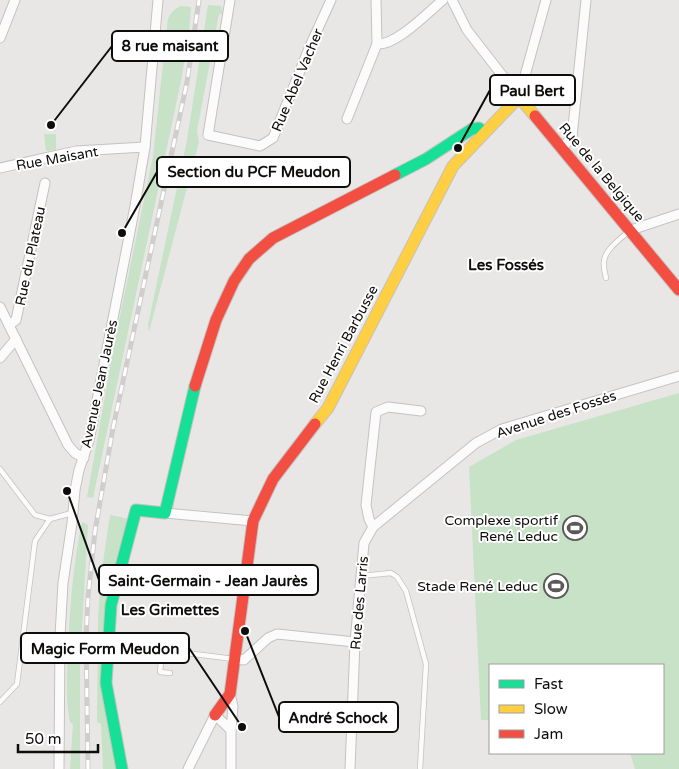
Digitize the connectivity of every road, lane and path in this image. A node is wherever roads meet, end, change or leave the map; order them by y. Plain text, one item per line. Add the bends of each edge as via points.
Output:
1 (15, 0) edge
2 (158, 0) edge
3 (229, 0) edge
4 (331, 0) edge
5 (376, 0) edge
6 (443, 0) edge
7 (452, 0) edge
8 (546, 0) edge
9 (586, 0) edge
10 (1, 34) edge
11 (377, 44) junction
12 (519, 97) junction
13 (347, 119) dead end
14 (484, 133) junction
15 (144, 147) junction
16 (562, 148) junction
17 (0, 168) edge
18 (46, 183) dead end
19 (679, 214) edge
20 (631, 230) junction
21 (606, 278) dead end
22 (679, 290) edge
23 (0, 307) edge
24 (9, 324) junction
25 (16, 339) junction
26 (0, 358) edge
27 (679, 376) edge
28 (422, 411) dead end
29 (84, 458) junction
30 (0, 468) edge
31 (72, 513) junction
32 (165, 513) junction
33 (52, 518) junction
34 (253, 520) junction
35 (72, 523) junction
36 (373, 527) junction
37 (361, 576) junction
38 (355, 642) junction
39 (235, 659) junction
40 (170, 673) dead end
41 (230, 694) junction
42 (0, 702) edge
43 (215, 715) junction
44 (231, 730) junction
45 (59, 769) edge
46 (122, 769) edge
47 (188, 769) edge
48 (231, 769) edge
49 (350, 769) edge
50 (420, 769) edge

1 - 10 street
2 - 15 street, Avenue Jean Jaurès
3 - 4 street, Rue Abel Vacher via 208,135 260,146 274,138
5 - 11 street
6 - 11 street via 399,37
7 - 12 street, Rue de la Belgique via 467,30
8 - 12 street
9 - 16 street via 572,137
11 - 13 street
12 - 14 street, Rue Henri Barbusse
12 - 16 street, Rue de la Belgique
14 - 32 street via 478,128 472,129 426,159 273,238 249,259 234,281 213,329 196,381
14 - 34 street, Rue Henri Barbusse via 453,166 328,408 273,479
15 - 17 street, Rue Maisant via 76,151
15 - 29 street, Avenue Jean Jaurès
16 - 20 street, Rue de la Belgique
18 - 24 street, Rue du Plateau via 16,320
19 - 20 street
20 - 21 lane via 606,255
20 - 22 street, Rue de la Belgique
23 - 24 street
24 - 25 street
25 - 26 street
25 - 29 street via 68,445
27 - 36 street, Avenue des Fossés via 502,430 476,443
28 - 36 street via 388,407 376,412 366,505
29 - 31 street, Avenue Jean Jaurès
30 - 33 lane via 34,516
31 - 33 lane
31 - 35 street, Avenue Jean Jaurès
32 - 34 street
32 - 46 street via 136,510 111,604 106,683
33 - 35 lane
33 - 42 lane via 35,541 17,684
34 - 39 street, Rue Henri Barbusse
35 - 45 street, Avenue Jean Jaurès via 61,599
36 - 37 street, Rue des Larris via 364,543
37 - 38 street, Rue des Larris
37 - 50 lane via 391,573 406,591 426,664
38 - 39 street via 277,634 244,660
38 - 49 street, Rue des Larris
39 - 40 lane via 162,650 160,672
39 - 41 street, Rue Henri Barbusse
41 - 43 street, Rue Henri Barbusse
41 - 44 street, Rue Henri Barbusse via 233,706
43 - 44 street
43 - 47 street
44 - 48 street, Rue Henri Barbusse

